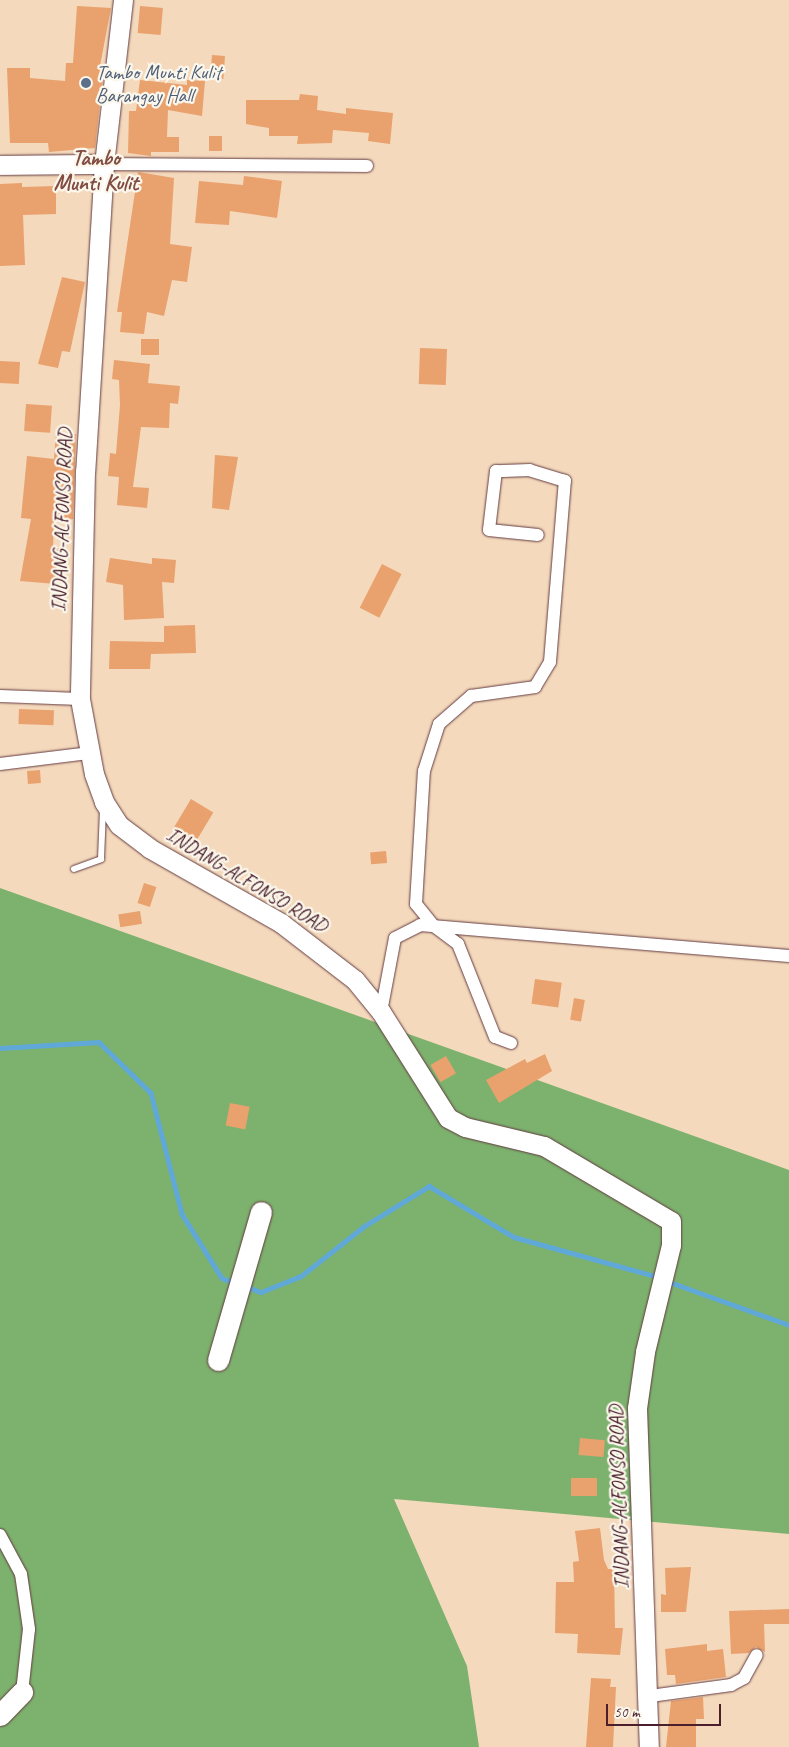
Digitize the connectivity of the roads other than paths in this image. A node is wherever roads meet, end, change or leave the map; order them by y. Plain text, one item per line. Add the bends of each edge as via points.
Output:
1 (123, 0) edge
2 (104, 164) junction
3 (0, 166) edge
4 (367, 166) dead end
5 (538, 535) dead end
6 (0, 696) edge
7 (80, 699) junction
8 (90, 753) junction
9 (0, 764) edge
10 (104, 802) junction
11 (74, 869) dead end
12 (432, 925) junction
13 (789, 956) edge
14 (382, 1012) junction
15 (511, 1043) dead end
16 (261, 1212) dead end
17 (218, 1360) dead end
18 (0, 1535) edge
19 (757, 1655) dead end
20 (22, 1692) joint
21 (650, 1696) junction
22 (0, 1715) edge
23 (650, 1747) edge

1 - 2 main road, INDANG-ALFONSO ROAD
2 - 3 main road
2 - 4 street
2 - 7 main road, INDANG-ALFONSO ROAD via 85,471
5 - 12 street via 489,530 496,470 530,470 565,481 550,662 535,687 471,696 439,724 424,771 416,904
6 - 7 street
7 - 8 main road, INDANG-ALFONSO ROAD
8 - 9 street
8 - 10 main road, INDANG-ALFONSO ROAD
10 - 11 lane via 101,859
10 - 14 main road, INDANG-ALFONSO ROAD via 119,825 149,848 323,952
12 - 13 street
12 - 14 street via 406,928 395,938
12 - 15 street via 458,944 495,1037
14 - 21 main road, INDANG-ALFONSO ROAD via 448,1118 465,1127 533,1141 621,1189 671,1221 671,1244 637,1408
16 - 17 main road
18 - 20 street via 21,1574 29,1629
19 - 21 street via 744,1678 731,1685
20 - 22 main road
21 - 23 main road, INDANG-ALFONSO ROAD

